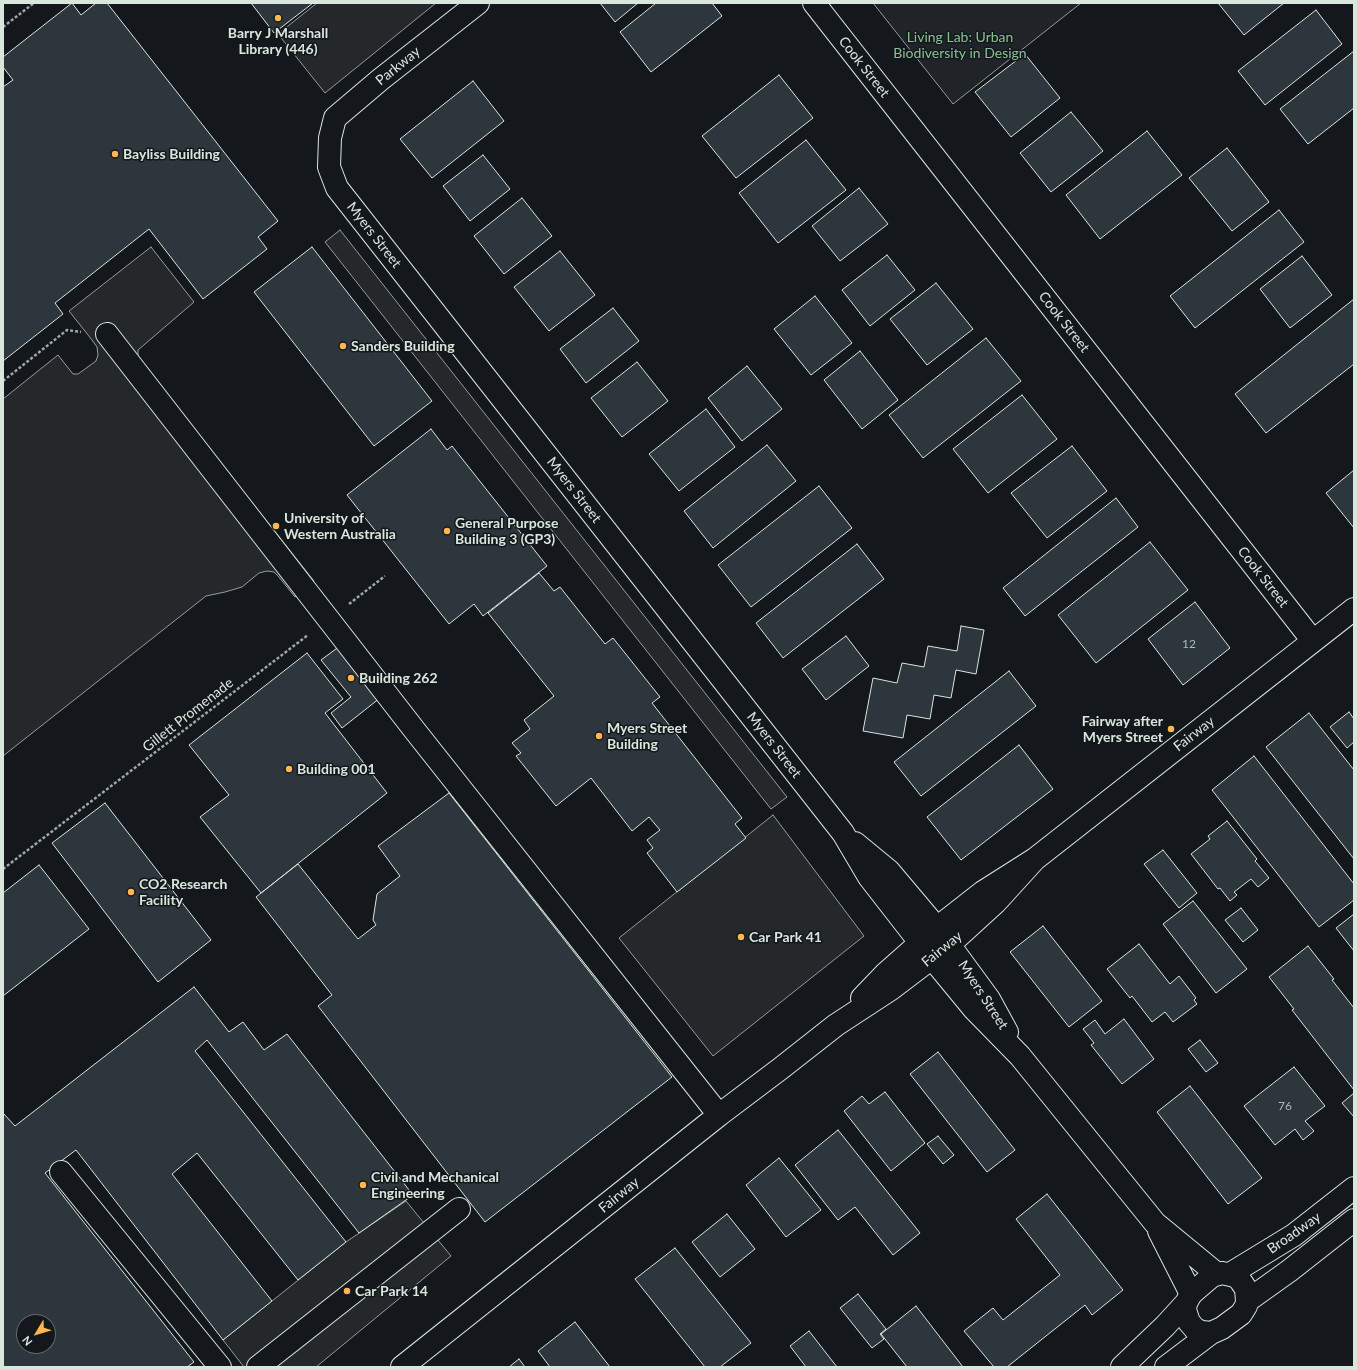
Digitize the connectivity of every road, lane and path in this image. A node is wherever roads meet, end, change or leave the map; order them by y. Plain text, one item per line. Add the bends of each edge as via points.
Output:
1 (34, 3) edge
2 (478, 3) edge
3 (814, 3) edge
4 (3, 27) edge
5 (330, 138) joint
6 (67, 330) dead end
7 (107, 334) dead end
8 (3, 381) edge
9 (385, 576) dead end
10 (1354, 609) edge
11 (328, 619) junction
12 (1313, 641) junction
13 (843, 833) junction
14 (3, 870) edge
15 (944, 937) junction
16 (926, 950) junction
17 (1020, 1056) junction
18 (719, 1115) junction
19 (61, 1172) dead end
20 (1354, 1188) edge
21 (459, 1209) dead end
22 (1354, 1220) edge
23 (1155, 1222) junction
24 (1224, 1274) junction
25 (1188, 1298) junction
26 (1247, 1301) junction
27 (1211, 1333) junction
28 (220, 1367) edge
29 (258, 1367) edge
30 (402, 1367) edge
31 (1122, 1367) edge
32 (1166, 1367) edge

1 - 4 path
2 - 5 street, Parkway via 335,118
3 - 12 street, Cook Street
5 - 13 street, Myers Street via 328,166 337,188
6 - 8 path
7 - 11 street
9 - 11 path, Gillett Promenade
10 - 12 street, Fairway
11 - 14 path, Gillett Promenade
11 - 18 street
12 - 15 street, Fairway via 1035,859 983,892
13 - 15 street, Myers Street via 889,871
13 - 16 street, Myers Street via 869,876
15 - 16 street, Fairway
15 - 17 street, Myers Street via 989,999
16 - 17 street, Myers Street via 974,1009
16 - 18 street, Fairway via 885,974 836,1025
17 - 23 street, Myers Street
18 - 30 street, Fairway
19 - 28 street
20 - 24 street, Broadway via 1294,1236
21 - 29 street
22 - 26 street, Broadway
23 - 24 street, Myers Street
23 - 25 street, Myers Street
24 - 25 street via 1212,1276
24 - 26 street via 1235,1276 1243,1285
25 - 27 street via 1185,1310 1189,1322 1195,1329
25 - 31 street via 1165,1326
26 - 27 street via 1241,1314
27 - 32 street

